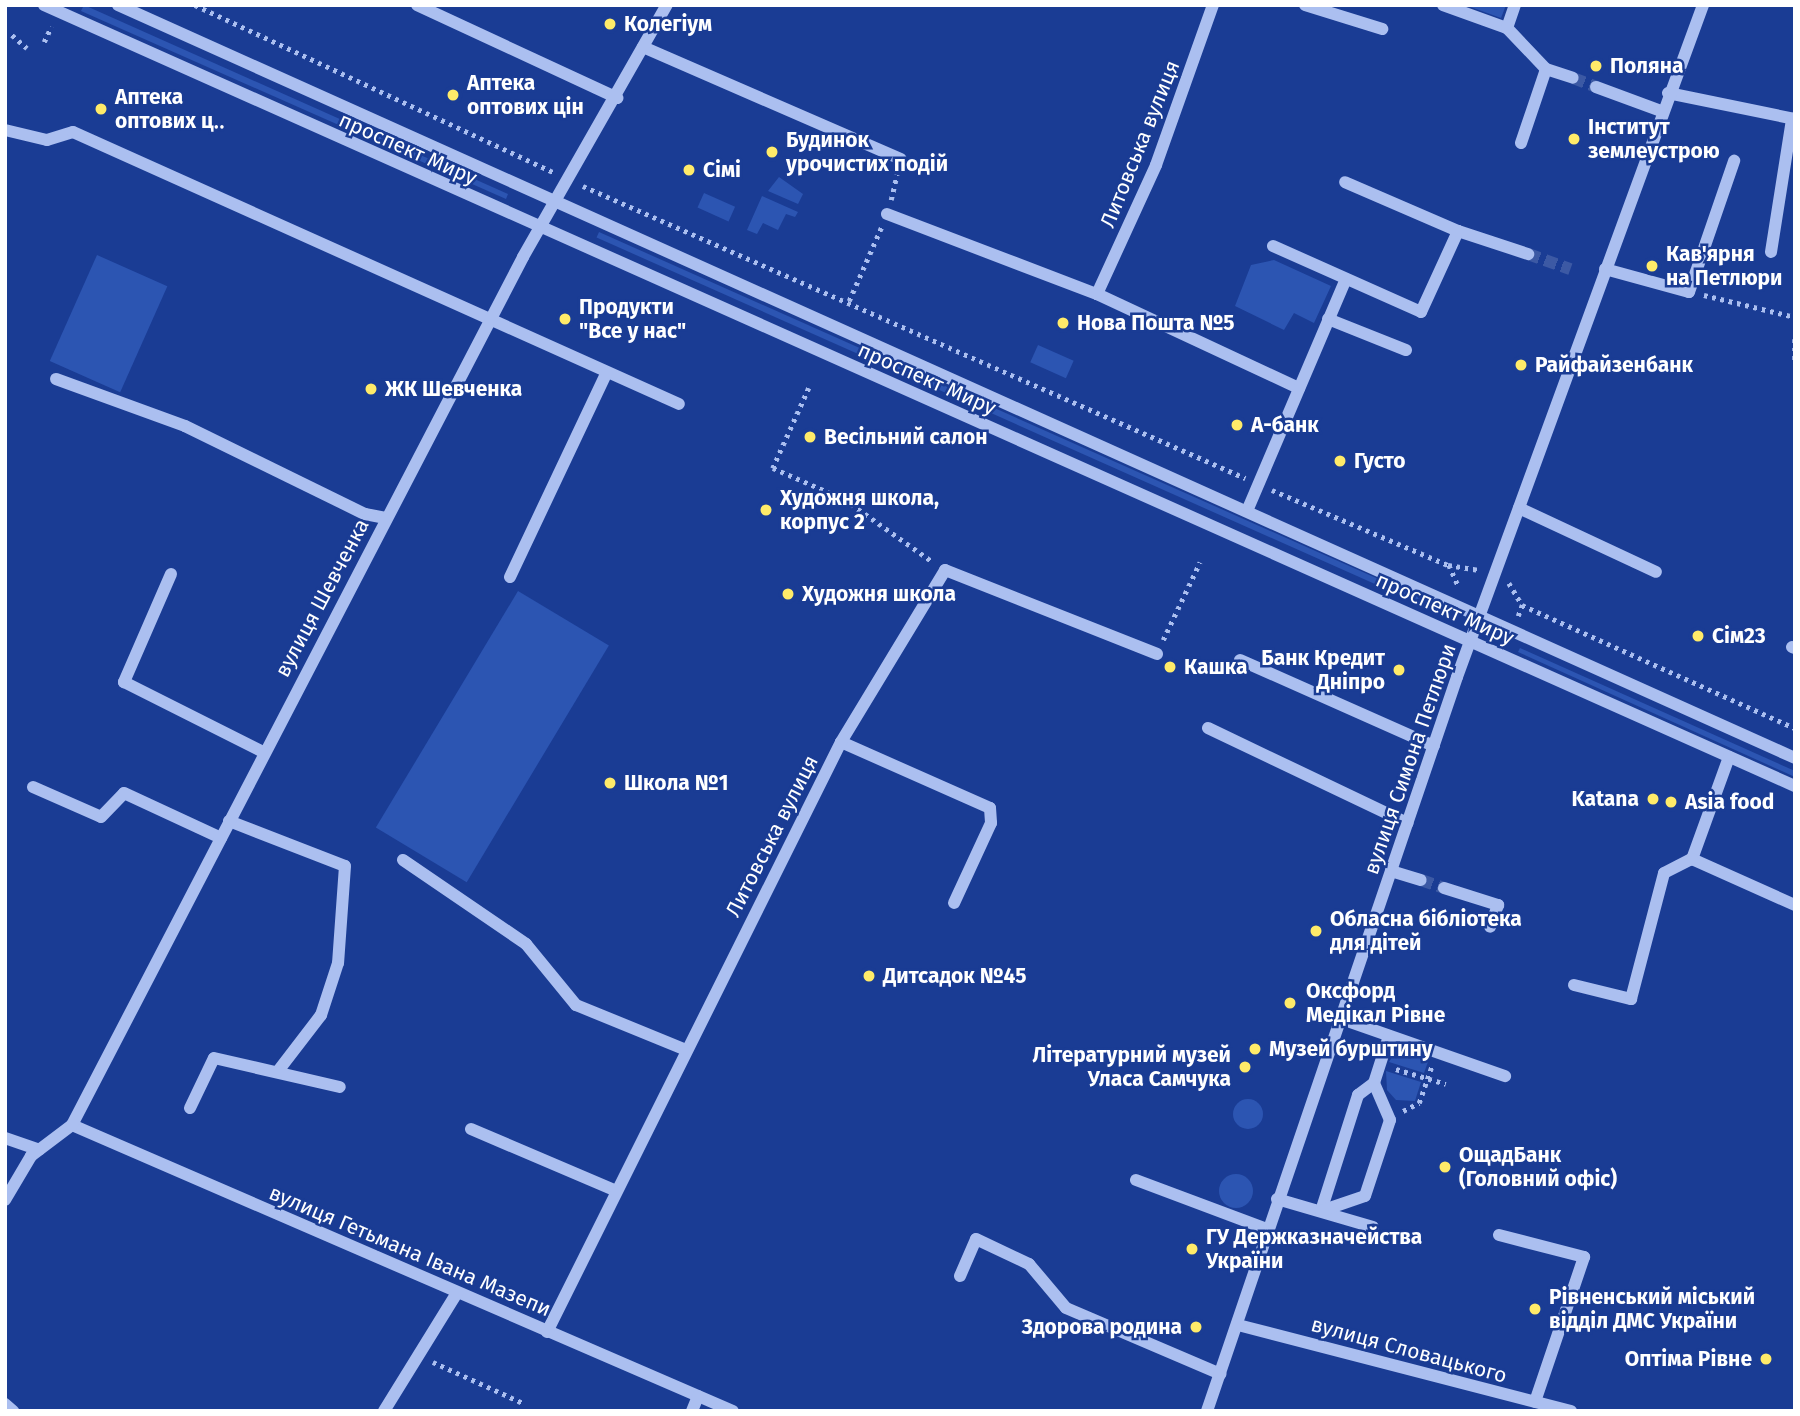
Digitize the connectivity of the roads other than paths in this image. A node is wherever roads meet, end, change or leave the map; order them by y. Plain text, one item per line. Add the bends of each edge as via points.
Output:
1 (44, 5) edge
2 (118, 5) edge
3 (417, 5) edge
4 (667, 5) edge
5 (1213, 5) edge
6 (1305, 5) edge
7 (1443, 5) edge
8 (1515, 5) edge
9 (1703, 5) edge
10 (1507, 28) junction
11 (1382, 29) dead end
12 (643, 47) junction
13 (1546, 69) junction
14 (1573, 78) tunnel mouth
15 (1595, 87) tunnel mouth
16 (1668, 93) junction
17 (617, 98) junction
18 (1661, 111) junction
19 (1793, 119) edge
20 (5, 130) edge
21 (1521, 143) dead end
22 (901, 159) road end
23 (1734, 161) dead end
24 (1345, 182) dead end
25 (558, 202) junction
26 (887, 214) road end
27 (540, 229) junction
28 (1458, 231) junction
29 (1273, 246) dead end
30 (1771, 252) dead end
31 (1528, 254) tunnel mouth
32 (1605, 269) junction
33 (1346, 279) junction
34 (1097, 294) junction
35 (1328, 319) junction
36 (488, 322) junction
37 (1406, 349) dead end
38 (606, 373) junction
39 (55, 379) dead end
40 (1299, 388) junction
41 (678, 404) dead end
42 (1520, 508) junction
43 (1247, 512) junction
44 (386, 518) junction
45 (1656, 572) dead end
46 (172, 574) dead end
47 (510, 576) dead end
48 (1480, 616) junction
49 (1471, 641) junction
50 (1157, 654) road end
51 (1240, 660) dead end
52 (1209, 728) dead end
53 (841, 742) junction
54 (1434, 746) junction
55 (263, 752) junction
56 (1729, 757) junction
57 (1795, 758) edge
58 (1795, 786) edge
59 (33, 787) dead end
60 (229, 821) junction
61 (1408, 823) junction
62 (220, 838) junction
63 (1692, 859) junction
64 (403, 860) dead end
65 (1391, 872) junction
66 (1421, 880) tunnel mouth
67 (1444, 888) tunnel mouth
68 (954, 903) dead end
69 (1795, 905) edge
70 (1490, 927) dead end
71 (1574, 985) dead end
72 (1339, 1018) junction
73 (1390, 1036) junction
74 (686, 1050) junction
75 (278, 1071) junction
76 (1505, 1076) dead end
77 (1374, 1083) junction
78 (340, 1087) dead end
79 (190, 1108) dead end
80 (72, 1125) junction
81 (471, 1129) dead end
82 (5, 1138) edge
83 (40, 1150) junction
84 (1136, 1180) dead end
85 (614, 1190) junction
86 (1278, 1199) junction
87 (5, 1200) edge
88 (1321, 1211) junction
89 (1373, 1227) dead end
90 (1267, 1229) junction
91 (1499, 1235) dead end
92 (960, 1276) dead end
93 (457, 1293) junction
94 (1238, 1325) junction
95 (547, 1332) junction
96 (1221, 1374) junction
97 (698, 1396) junction
98 (1535, 1402) junction
99 (5, 1404) edge
100 (385, 1410) edge
101 (13, 1411) edge
102 (692, 1411) edge
103 (733, 1411) edge
104 (1207, 1411) edge
105 (1571, 1411) edge

1 - 27 street, проспект Миру
2 - 25 street, проспект Миру
3 - 17 street
4 - 12 street, вулиця Шевченка
5 - 34 street, Литовська вулиця via 1156,165
6 - 11 street
7 - 10 street
8 - 10 street
9 - 16 street, вулиця Симона Петлюри
10 - 13 street
12 - 17 street, вулиця Шевченка
12 - 22 street
13 - 14 street
13 - 21 street
15 - 18 street
16 - 18 street, вулиця Симона Петлюри
16 - 19 street
17 - 25 street, вулиця Шевченка
18 - 32 street, вулиця Симона Петлюри
19 - 30 street
20 - 36 street via 47,140 73,132 460,303
23 - 32 street via 1689,292
24 - 28 street
25 - 27 street, вулиця Шевченка
25 - 43 street, проспект Миру
26 - 34 street
27 - 36 street, вулиця Шевченка
27 - 49 street, проспект Миру
28 - 31 street
28 - 33 street via 1421,312
29 - 33 street
32 - 42 street, вулиця Симона Петлюри
33 - 35 street
34 - 40 street
35 - 37 street
35 - 40 street
36 - 38 street
36 - 44 street, вулиця Шевченка
38 - 41 street
38 - 47 street
39 - 44 street via 184,426 365,514
40 - 43 street
42 - 45 street
42 - 48 street, вулиця Симона Петлюри
43 - 48 street, проспект Миру
44 - 55 street, вулиця Шевченка
46 - 55 street via 124,682
48 - 49 street, вулиця Симона Петлюри
48 - 57 street, проспект Миру
49 - 54 street, вулиця Симона Петлюри
49 - 56 street, проспект Миру
50 - 53 street, Литовська вулиця via 946,570
51 - 54 street
52 - 61 street
53 - 68 street via 990,808 991,823
53 - 74 street, Литовська вулиця
54 - 61 street, вулиця Симона Петлюри
55 - 60 street, вулиця Шевченка
56 - 58 street, проспект Миру
56 - 63 street
59 - 62 street via 101,817 124,793
60 - 62 street, вулиця Шевченка
60 - 75 street via 345,866 338,963 321,1015
61 - 65 street, вулиця Симона Петлюри
62 - 80 street, вулиця Шевченка
63 - 69 street
63 - 71 street via 1664,873 1631,999
64 - 74 street via 526,944 576,1005
65 - 66 street
65 - 72 street, вулиця Симона Петлюри
67 - 70 street via 1498,905
72 - 73 street
72 - 86 street, вулиця Симона Петлюри
73 - 76 street
73 - 77 street
74 - 85 street, Литовська вулиця
75 - 78 street
75 - 79 street via 247,1070 214,1058
77 - 88 street via 1358,1095
77 - 88 street via 1390,1120 1365,1196
80 - 83 street, вулиця Шевченка
80 - 93 street, вулиця Гетьмана Івана Мазепи
81 - 85 street
82 - 83 street
83 - 87 street, вулиця Шевченка
84 - 90 street
85 - 95 street, Литовська вулиця
86 - 88 street
86 - 90 street, вулиця Симона Петлюри
88 - 89 street
90 - 94 street, вулиця Симона Петлюри
91 - 98 street via 1584,1257
92 - 96 street via 976,1239 1029,1265 1066,1308
93 - 95 street, вулиця Гетьмана Івана Мазепи
93 - 100 street
94 - 96 street, вулиця Симона Петлюри
94 - 98 street, вулиця Словацького
95 - 97 street, вулиця Гетьмана Івана Мазепи
96 - 104 street, вулиця Симона Петлюри
97 - 102 street
97 - 103 street, вулиця Гетьмана Івана Мазепи
98 - 105 street, вулиця Словацького
99 - 101 street

